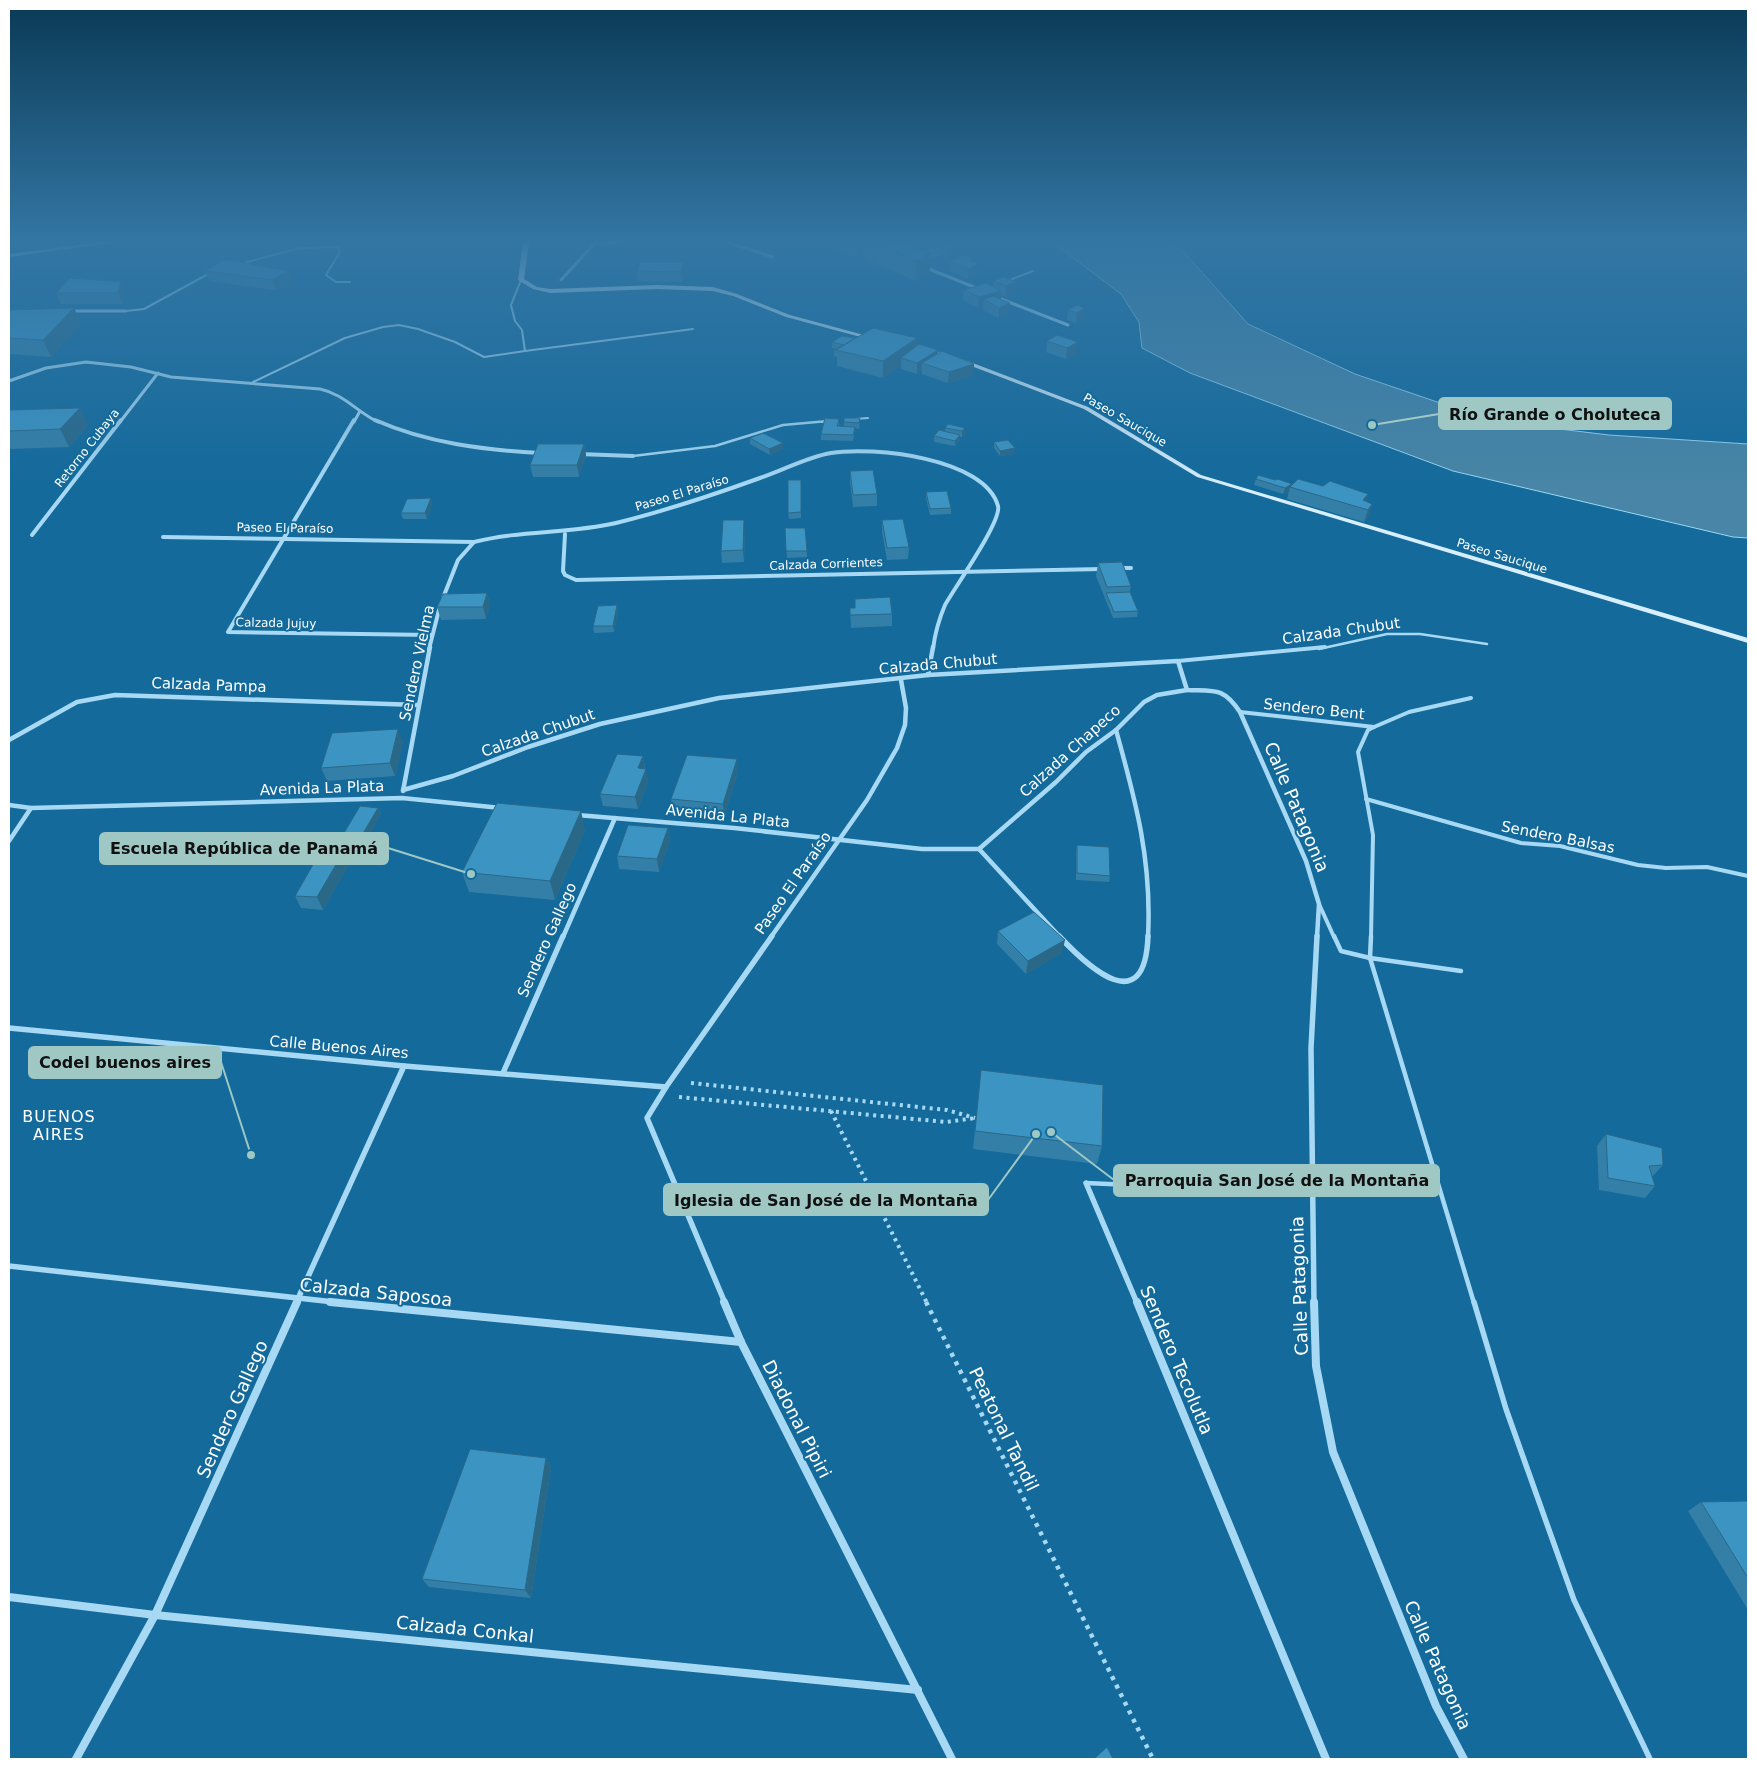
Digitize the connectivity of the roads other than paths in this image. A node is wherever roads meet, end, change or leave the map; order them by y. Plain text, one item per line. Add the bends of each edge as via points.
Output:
1 (518, 325) edge
2 (822, 325) edge
3 (693, 329) dead end
4 (879, 339) edge
5 (916, 347) edge
6 (525, 351) junction
7 (158, 373) junction
8 (9, 381) edge
9 (254, 382) junction
10 (360, 411) junction
11 (868, 418) dead end
12 (848, 419) edge
13 (829, 421) edge
14 (544, 453) edge
15 (574, 454) edge
16 (633, 456) joint
17 (566, 534) junction
18 (32, 535) dead end
19 (163, 536) dead end
20 (284, 538) junction
21 (474, 542) junction
22 (1131, 568) dead end
23 (966, 570) junction
24 (432, 635) junction
25 (1748, 642) edge
26 (1487, 644) dead end
27 (1178, 662) junction
28 (928, 675) junction
29 (901, 680) junction
30 (1187, 690) junction
31 (1472, 698) dead end
32 (418, 705) junction
33 (1240, 712) junction
34 (1374, 727) junction
35 (1116, 730) junction
36 (9, 740) edge
37 (403, 790) junction
38 (402, 798) junction
39 (1366, 799) junction
40 (9, 806) edge
41 (31, 808) junction
42 (505, 808) edge
43 (570, 815) edge
44 (615, 818) junction
45 (838, 840) junction
46 (9, 842) edge
47 (979, 849) junction
48 (1748, 876) edge
49 (1319, 904) junction
50 (1370, 958) junction
51 (1461, 971) dead end
52 (9, 1028) edge
53 (404, 1066) junction
54 (503, 1074) junction
55 (669, 1084) junction
56 (1086, 1183) joint
57 (1312, 1193) junction
58 (9, 1266) edge
59 (299, 1299) junction
60 (741, 1342) junction
61 (9, 1596) edge
62 (156, 1615) junction
63 (918, 1690) junction
64 (76, 1759) edge
65 (952, 1759) edge
66 (1326, 1759) edge
67 (1464, 1759) edge
68 (1650, 1759) edge

1 - 6 lane via 522,330
2 - 4 street
3 - 6 lane
5 - 25 street, Paseo Saucique via 955,358 1086,408 1199,476
6 - 9 lane via 484,357 408,326 391,325 360,332
7 - 8 street via 131,366 86,362 46,368
7 - 9 street
7 - 18 street, Retorno Cubaya
9 - 10 street via 333,391
10 - 14 street via 413,433 448,442
10 - 20 street, Calzada Jujuy
11 - 12 lane
13 - 16 lane via 783,425 715,446
15 - 16 street
17 - 21 street, Paseo El Paraíso via 498,537
17 - 23 street, Calzada Corrientes via 563,571 576,580
17 - 23 street, Paseo El Paraíso via 715,494 830,454 869,451 936,461 966,470 991,491 998,506 996,521
19 - 20 street, Paseo El Paraíso
20 - 21 street, Paseo El Paraíso
20 - 24 street, Calzada Jujuy via 228,632
21 - 24 street, Sendero Vielma via 460,554
22 - 23 street, Calzada Corrientes
23 - 28 street, Paseo El Paraíso via 938,622
24 - 32 street, Sendero Vielma
26 - 27 lane, Calzada Chubut via 1420,634 1387,634 1312,650
27 - 28 street, Calzada Chubut
27 - 30 street
28 - 29 street, Calzada Chubut
29 - 37 street, Calzada Chubut via 719,698 641,714 600,724 453,776
29 - 45 street, Paseo El Paraíso via 906,708 905,725 897,748 867,800
30 - 33 street, Calle Patagonia via 1212,691 1229,696
30 - 35 street, Calzada Chapeco via 1157,695 1144,702
31 - 34 lane, Sendero Bent via 1424,707 1387,719
32 - 36 street, Calzada Pampa via 115,695 77,702
32 - 37 street, Sendero Vielma
33 - 34 lane, Sendero Bent
33 - 49 street, Calle Patagonia via 1306,861
34 - 39 lane via 1368,730 1358,752
35 - 47 street, Calzada Chapeco via 1086,752
35 - 47 street via 1140,818 1147,872 1148,943 1141,972 1135,979 1115,980 1078,956
37 - 38 street, Sendero Vielma
38 - 41 street, Avenida La Plata
38 - 42 street, Avenida La Plata
39 - 48 lane, Sendero Balsas via 1521,843 1560,846 1638,865 1707,867
39 - 50 lane via 1373,836
40 - 41 street, Avenida La Plata
41 - 46 street
43 - 44 street, Avenida La Plata
44 - 45 street, Avenida La Plata
44 - 54 street, Sendero Gallego
45 - 47 street, Avenida La Plata via 922,849
45 - 55 street, Paseo El Paraíso
49 - 50 lane via 1341,951
49 - 57 street, Calle Patagonia via 1311,1048
50 - 51 lane
50 - 68 lane via 1506,1409 1574,1600
52 - 53 street, Calle Buenos Aires
53 - 54 street, Calle Buenos Aires
53 - 59 street, Sendero Gallego
54 - 55 street, Calle Buenos Aires
55 - 60 street, Diadonal Pipiri via 647,1118
56 - 57 lane, Sendero Tecolutla
56 - 66 street, Sendero Tecolutla
57 - 67 street, Calle Patagonia via 1316,1366 1333,1452 1436,1706
58 - 59 street, Calzada Saposoa
59 - 60 street, Calzada Saposoa
59 - 62 street, Sendero Gallego
60 - 63 street, Diadonal Pipiri
61 - 62 street, Calzada Conkal
62 - 63 street, Calzada Conkal
62 - 64 street, Sendero Gallego
63 - 65 street, Diadonal Pipiri

